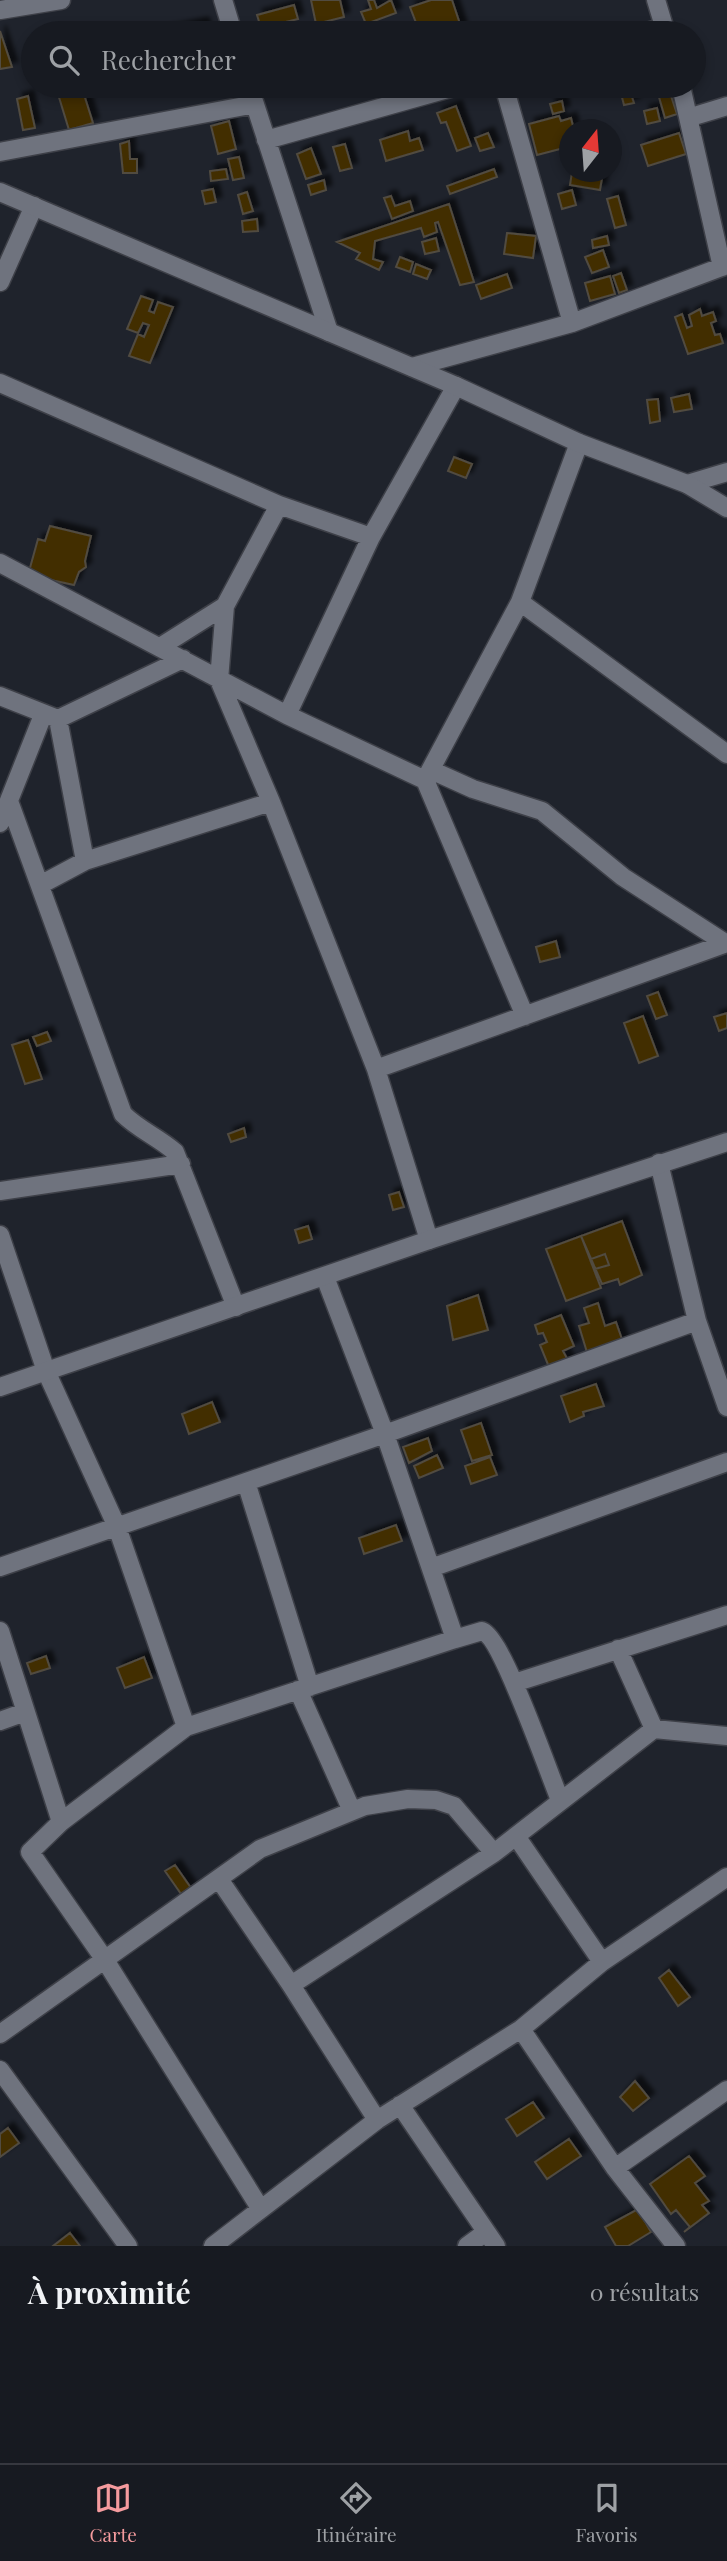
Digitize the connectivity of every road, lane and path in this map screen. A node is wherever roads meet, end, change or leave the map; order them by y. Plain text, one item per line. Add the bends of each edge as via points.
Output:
1 (61, 0) edge
2 (223, 0) edge
3 (656, 0) edge
4 (0, 10) edge
5 (229, 21) edge
6 (662, 21) edge
7 (253, 98) edge
8 (416, 98) edge
9 (507, 98) edge
10 (685, 98) edge
11 (255, 104) junction
12 (727, 106) edge
13 (691, 117) junction
14 (266, 141) junction
15 (0, 152) edge
16 (0, 192) edge
17 (34, 206) junction
18 (725, 266) edge
19 (0, 282) edge
20 (572, 323) junction
21 (329, 332) junction
22 (412, 367) junction
23 (0, 383) edge
24 (456, 386) junction
25 (579, 443) junction
26 (727, 472) edge
27 (687, 484) junction
28 (279, 505) junction
29 (727, 508) edge
30 (371, 537) junction
31 (0, 563) edge
32 (520, 602) junction
33 (225, 607) junction
34 (160, 647) junction
35 (183, 659) junction
36 (219, 680) junction
37 (0, 696) edge
38 (287, 715) junction
39 (51, 717) junction
40 (727, 754) edge
41 (428, 775) junction
42 (9, 801) junction
43 (271, 802) junction
44 (0, 823) edge
45 (85, 861) junction
46 (40, 885) junction
47 (726, 943) edge
48 (525, 1016) junction
49 (376, 1069) junction
50 (727, 1142) edge
51 (659, 1163) junction
52 (181, 1164) junction
53 (0, 1191) edge
54 (0, 1235) edge
55 (429, 1240) junction
56 (325, 1278) junction
57 (236, 1307) junction
58 (697, 1321) junction
59 (46, 1371) junction
60 (0, 1387) edge
61 (727, 1406) edge
62 (385, 1434) junction
63 (727, 1462) edge
64 (246, 1482) junction
65 (117, 1527) junction
66 (0, 1567) edge
67 (431, 1568) junction
68 (727, 1615) edge
69 (0, 1631) edge
70 (455, 1639) junction
71 (618, 1649) junction
72 (514, 1683) junction
73 (304, 1688) junction
74 (25, 1712) junction
75 (0, 1721) edge
76 (186, 1727) junction
77 (654, 1729) junction
78 (727, 1736) edge
79 (560, 1800) junction
80 (352, 1811) junction
81 (61, 1822) junction
82 (516, 1836) junction
83 (494, 1853) junction
84 (727, 1877) edge
85 (219, 1879) junction
86 (105, 1960) junction
87 (602, 1962) junction
88 (291, 1985) junction
89 (521, 2029) junction
90 (0, 2034) edge
91 (0, 2070) edge
92 (727, 2090) edge
93 (400, 2105) junction
94 (377, 2120) junction
95 (615, 2168) junction
96 (260, 2208) junction
97 (491, 2239) edge
98 (128, 2246) edge
99 (213, 2246) edge
100 (467, 2246) edge
101 (676, 2246) edge

1 - 4 street
2 - 5 street
3 - 6 street
7 - 11 street
8 - 14 street
9 - 20 street
10 - 13 street
11 - 14 street
11 - 15 street
12 - 13 street
13 - 18 street
14 - 21 street
16 - 17 street
17 - 19 street
17 - 21 street
18 - 20 street
20 - 22 street
21 - 22 street
22 - 24 street
23 - 28 street
24 - 25 street
24 - 30 street
25 - 27 street
25 - 32 street
26 - 27 street
27 - 29 street
28 - 30 street
28 - 33 street
30 - 38 street
31 - 34 street
32 - 40 street
32 - 41 street
33 - 34 street
33 - 36 street
34 - 35 street
35 - 36 street
35 - 39 street
36 - 38 street
36 - 43 street
37 - 39 street
38 - 41 street
39 - 42 street
39 - 45 street
41 - 47 street via 542,811 622,877
41 - 48 street
42 - 44 street
42 - 46 street
43 - 45 street
43 - 49 street
45 - 46 street
46 - 52 street via 123,1114 140,1130 158,1137
47 - 48 street
48 - 49 street
49 - 55 street
50 - 51 street
51 - 55 street
51 - 58 street
52 - 53 street
52 - 57 street
54 - 59 street
55 - 56 street
56 - 57 street
56 - 62 street
57 - 59 street
58 - 61 street
58 - 62 street
59 - 60 street
59 - 65 street
62 - 64 street
62 - 67 street
63 - 67 street
64 - 65 street
64 - 73 street
65 - 66 street
65 - 76 street
67 - 70 street
68 - 71 street
69 - 74 street
70 - 72 street via 486,1632
70 - 73 street
71 - 72 street
71 - 77 street
72 - 79 street
73 - 76 street
73 - 80 street
74 - 75 street
74 - 81 street
76 - 81 street
77 - 78 street
77 - 79 street
79 - 82 street
80 - 83 street via 408,1799 436,1800 454,1806
80 - 85 street via 260,1849
81 - 86 street via 30,1856
82 - 83 street
82 - 87 street
83 - 88 street
84 - 87 street
85 - 86 street
85 - 88 street
86 - 90 street
86 - 96 street
87 - 89 street
88 - 94 street
89 - 93 street
89 - 95 street
91 - 98 street
92 - 95 street
93 - 94 street
93 - 97 street
94 - 96 street
95 - 101 street
96 - 99 street
97 - 100 street

